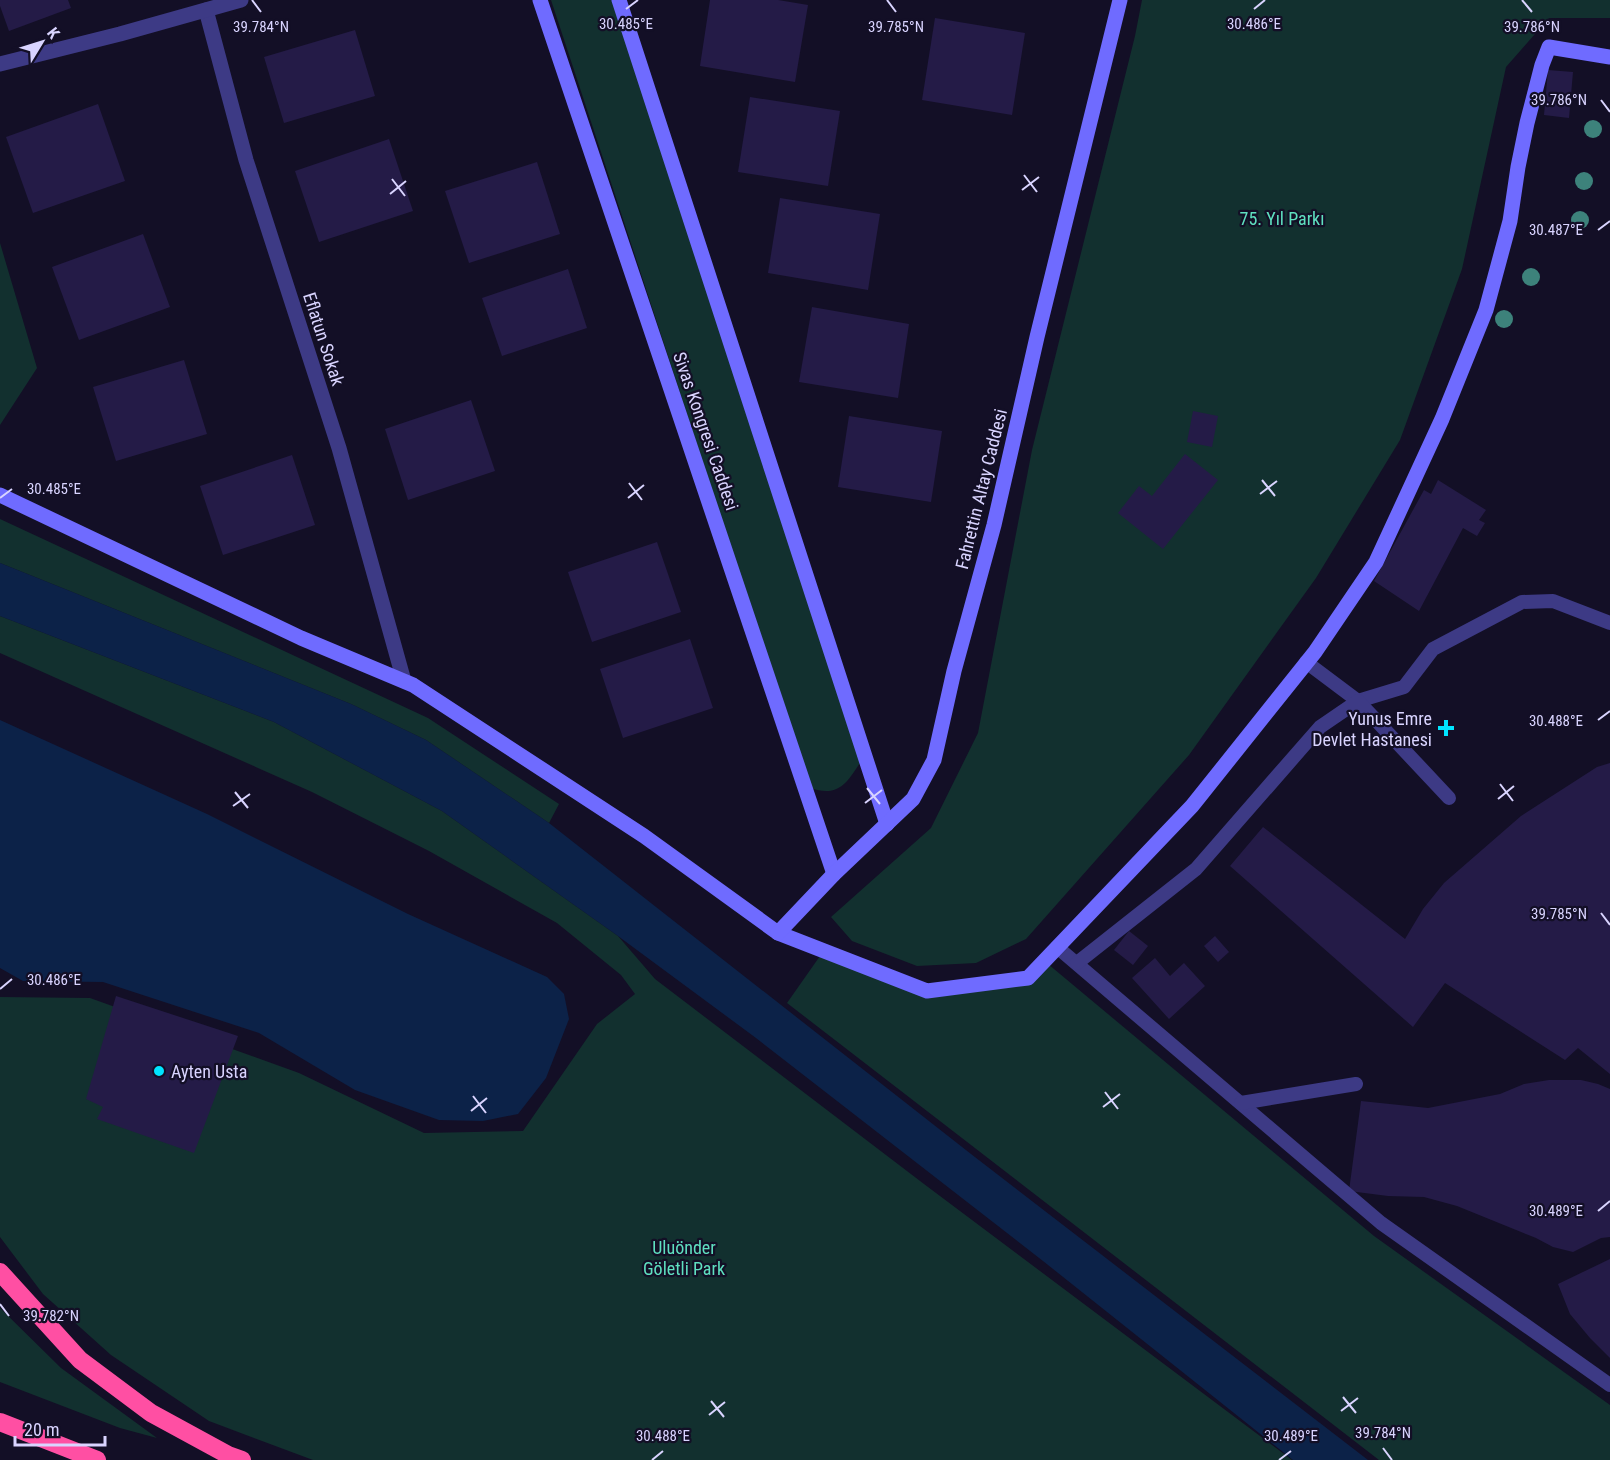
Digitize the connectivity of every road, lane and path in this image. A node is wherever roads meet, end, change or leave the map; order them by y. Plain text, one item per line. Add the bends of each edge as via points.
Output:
1 (241, 0) edge
2 (540, 0) edge
3 (620, 0) edge
4 (1120, 0) edge
5 (206, 10) junction
6 (1610, 57) edge
7 (0, 64) edge
8 (0, 495) edge
9 (1610, 623) edge
10 (1306, 662) junction
11 (404, 681) junction
12 (1358, 701) junction
13 (1449, 798) dead end
14 (886, 824) junction
15 (834, 874) junction
16 (778, 933) junction
17 (1057, 947) junction
18 (1077, 963) junction
19 (1356, 1084) dead end
20 (1241, 1103) junction
21 (0, 1272) edge
22 (1610, 1385) edge
23 (0, 1422) edge
24 (97, 1460) edge
25 (242, 1460) edge

1 - 5 street
2 - 15 street, Sivas Kongresi Caddesi
3 - 14 street
4 - 14 street, Fahrettin Altay Caddesi via 934,760 913,799
5 - 7 street
5 - 11 street, Eflatun Sokak via 246,160 339,448
6 - 10 street via 1549,47 1527,123 1510,221 1486,310 1442,419 1376,562
8 - 11 street via 301,638
9 - 12 lane via 1553,601 1522,602 1433,649 1404,687
10 - 12 lane
10 - 17 street via 1192,806
11 - 16 street via 644,836
12 - 13 lane
12 - 18 lane via 1320,727 1196,869
14 - 15 street, Fahrettin Altay Caddesi
15 - 16 street, Fahrettin Altay Caddesi
16 - 17 street via 927,991 1028,978
17 - 18 lane
18 - 20 lane
19 - 20 lane
20 - 22 lane via 1381,1223
21 - 25 highway via 80,1360 151,1413
23 - 24 highway

